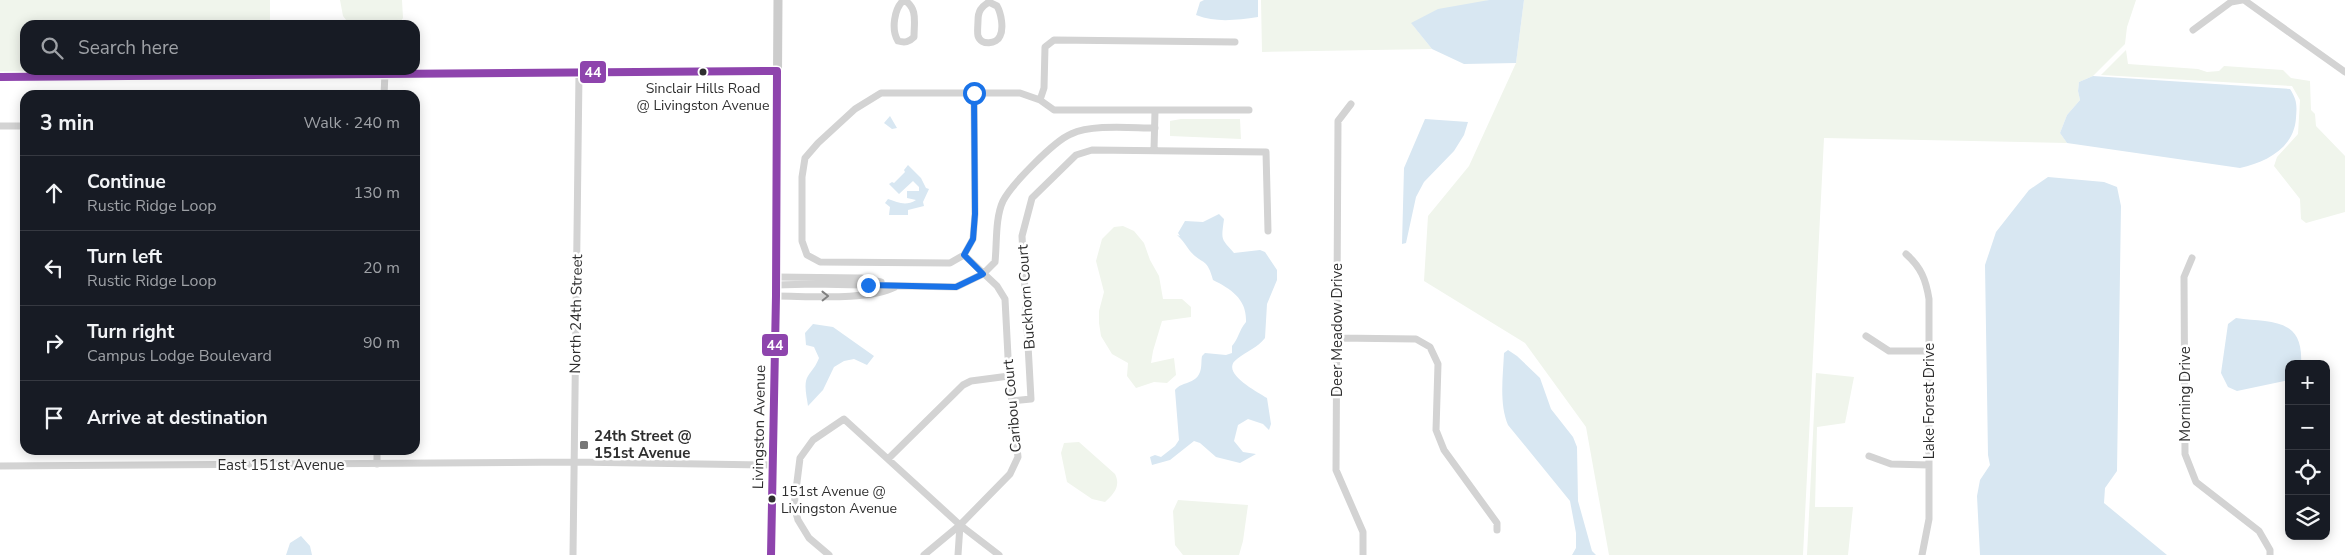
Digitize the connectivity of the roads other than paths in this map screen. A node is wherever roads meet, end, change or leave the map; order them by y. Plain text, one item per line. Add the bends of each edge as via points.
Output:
1 (778, 0) edge
2 (904, 0) edge
3 (2243, 0) edge
4 (989, 1) edge
5 (2193, 30) dead end
6 (1235, 42) dead end
7 (777, 71) junction
8 (2345, 72) edge
9 (420, 73) edge
10 (579, 73) junction
11 (192, 75) edge
12 (385, 75) edge
13 (0, 77) edge
14 (384, 90) edge
15 (974, 93) junction
16 (1040, 100) junction
17 (1351, 104) dead end
18 (1249, 110) dead end
19 (1155, 111) junction
20 (0, 126) edge
21 (20, 126) edge
22 (1155, 128) junction
23 (1154, 150) junction
24 (1268, 231) dead end
25 (1906, 254) dead end
26 (964, 255) junction
27 (2192, 258) dead end
28 (983, 274) junction
29 (776, 281) junction
30 (898, 286) junction
31 (776, 296) junction
32 (1866, 336) dead end
33 (1338, 338) junction
34 (1928, 351) junction
35 (1009, 376) junction
36 (1012, 401) junction
37 (377, 455) edge
38 (1869, 456) dead end
39 (888, 459) junction
40 (574, 462) junction
41 (377, 464) junction
42 (772, 465) junction
43 (1929, 465) junction
44 (0, 466) edge
45 (960, 525) junction
46 (1497, 530) dead end
47 (573, 555) edge
48 (771, 555) edge
49 (829, 555) edge
50 (924, 555) edge
51 (958, 555) edge
52 (999, 555) edge
53 (1363, 555) edge
54 (1922, 555) edge
55 (2270, 555) edge

1 - 7 street, Livingston Avenue
2 - 2 street via 896,9 895,37 904,43 914,37 914,10
3 - 5 street via 2231,2
3 - 8 street
4 - 4 street via 978,14 978,37 989,43 1001,36 1000,13 997,6
6 - 16 street via 1054,40 1045,47 1044,88
7 - 10 street
7 - 29 street, Livingston Avenue
9 - 10 street
10 - 40 street, North 24th Street
11 - 13 street
12 - 14 street
15 - 16 street via 1020,93
15 - 26 street via 975,214 973,239
15 - 26 street via 880,93 854,109 818,143 805,158 802,177 802,240 807,255 820,262 950,262
16 - 19 street via 1054,110
17 - 33 street, Deer Meadow Drive via 1338,121
18 - 19 street
19 - 22 street
20 - 21 street
22 - 23 street
22 - 28 street via 1096,129 1071,134 1041,156 1003,201 995,262
23 - 24 street, Buckhorn Court via 1266,152
23 - 36 street, Buckhorn Court via 1092,150 1076,154 1032,198 1022,236 1031,399
25 - 34 street, Lake Forest Drive via 1917,264 1926,282 1929,299
26 - 28 street, Caribou Court
27 - 55 street, Morning Drive via 2184,277 2185,454 2196,482 2259,531
28 - 30 street via 956,287
28 - 35 street, Caribou Court via 997,286 1005,299
29 - 30 street
29 - 31 street, Livingston Avenue
31 -> 30 street via 869,295
31 - 42 street, Livingston Avenue
32 - 34 street via 1889,351
33 - 46 street via 1416,339 1430,347 1438,364 1436,430 1444,450 1497,523
33 - 53 street, Deer Meadow Drive via 1336,470 1363,532
34 - 43 street, Lake Forest Drive
35 - 36 street, Caribou Court
35 - 39 street via 963,385
36 - 45 street, Caribou Court via 1018,457 1010,474
37 - 41 street
38 - 43 street via 1891,464
39 - 45 street
39 - 49 street via 844,419 813,440 800,458 794,506 798,520 809,538
40 - 41 street, East 151st Avenue
40 - 42 street, East 151st Avenue
40 - 47 street, North 24th Street
41 - 44 street, East 151st Avenue
42 - 48 street, Livingston Avenue
43 - 54 street, Lake Forest Drive via 1930,519
45 - 50 street, Caribou Court
45 - 51 street
45 - 52 street

